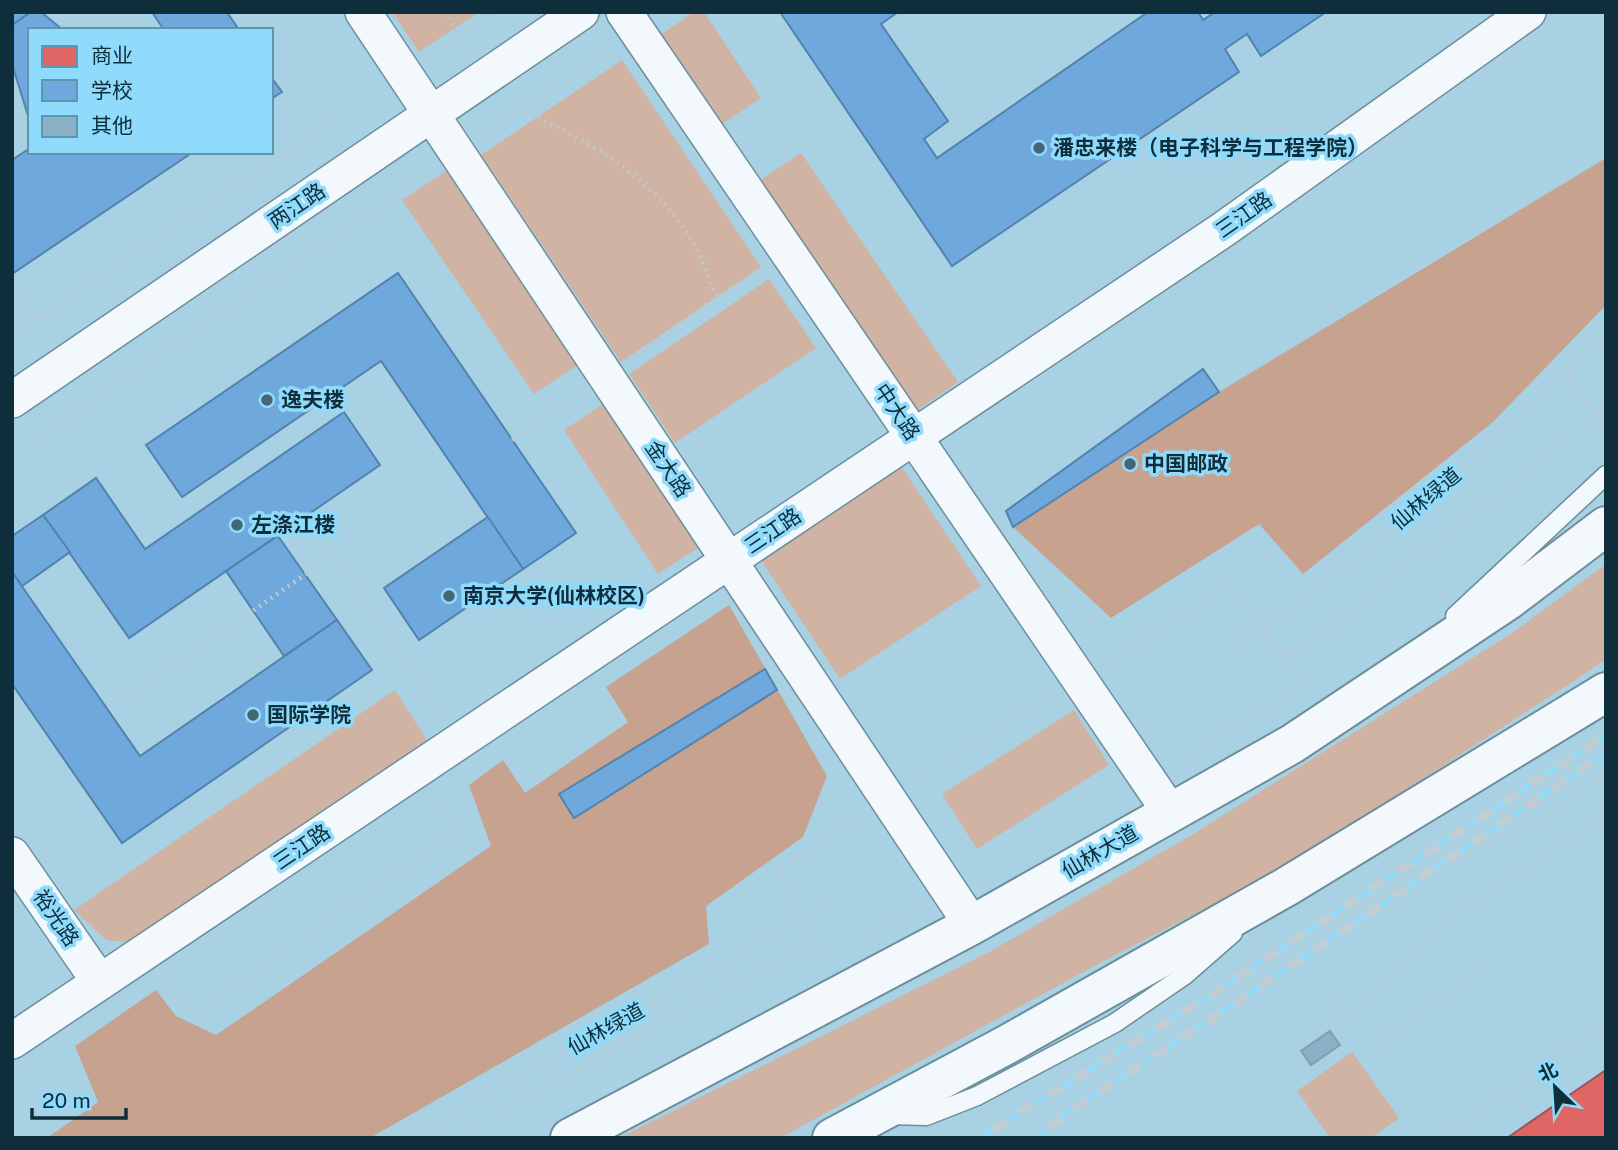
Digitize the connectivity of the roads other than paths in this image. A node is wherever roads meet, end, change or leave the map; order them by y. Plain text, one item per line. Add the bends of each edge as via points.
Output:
1 (363, 12) edge
2 (581, 12) edge
3 (1528, 12) edge
4 (632, 23) edge
5 (431, 115) junction
6 (12, 400) edge
7 (914, 437) junction
8 (1606, 475) edge
9 (1606, 526) edge
10 (729, 561) junction
11 (1393, 677) junction
12 (1606, 692) edge
13 (1170, 812) junction
14 (12, 855) edge
15 (972, 925) junction
16 (99, 981) junction
17 (12, 1041) edge
18 (570, 1138) edge
19 (832, 1138) edge

1 - 5 street, 金大路
2 - 5 street, 两江路
3 - 7 street, 三江路 via 1224,229
4 - 7 street, 中大路
5 - 6 street, 两江路
5 - 10 street, 金大路
7 - 10 street, 三江路
7 - 13 street, 中大路
8 - 11 lane
9 - 11 main road, 仙林大道 via 1507,601
10 - 15 street, 金大路
10 - 16 street, 三江路
11 - 13 main road, 仙林大道 via 1292,744
12 - 19 main road via 1286,887
13 - 15 main road, 仙林大道
14 - 16 street, 裕光路
15 - 18 main road, 仙林大道
16 - 17 street, 三江路

